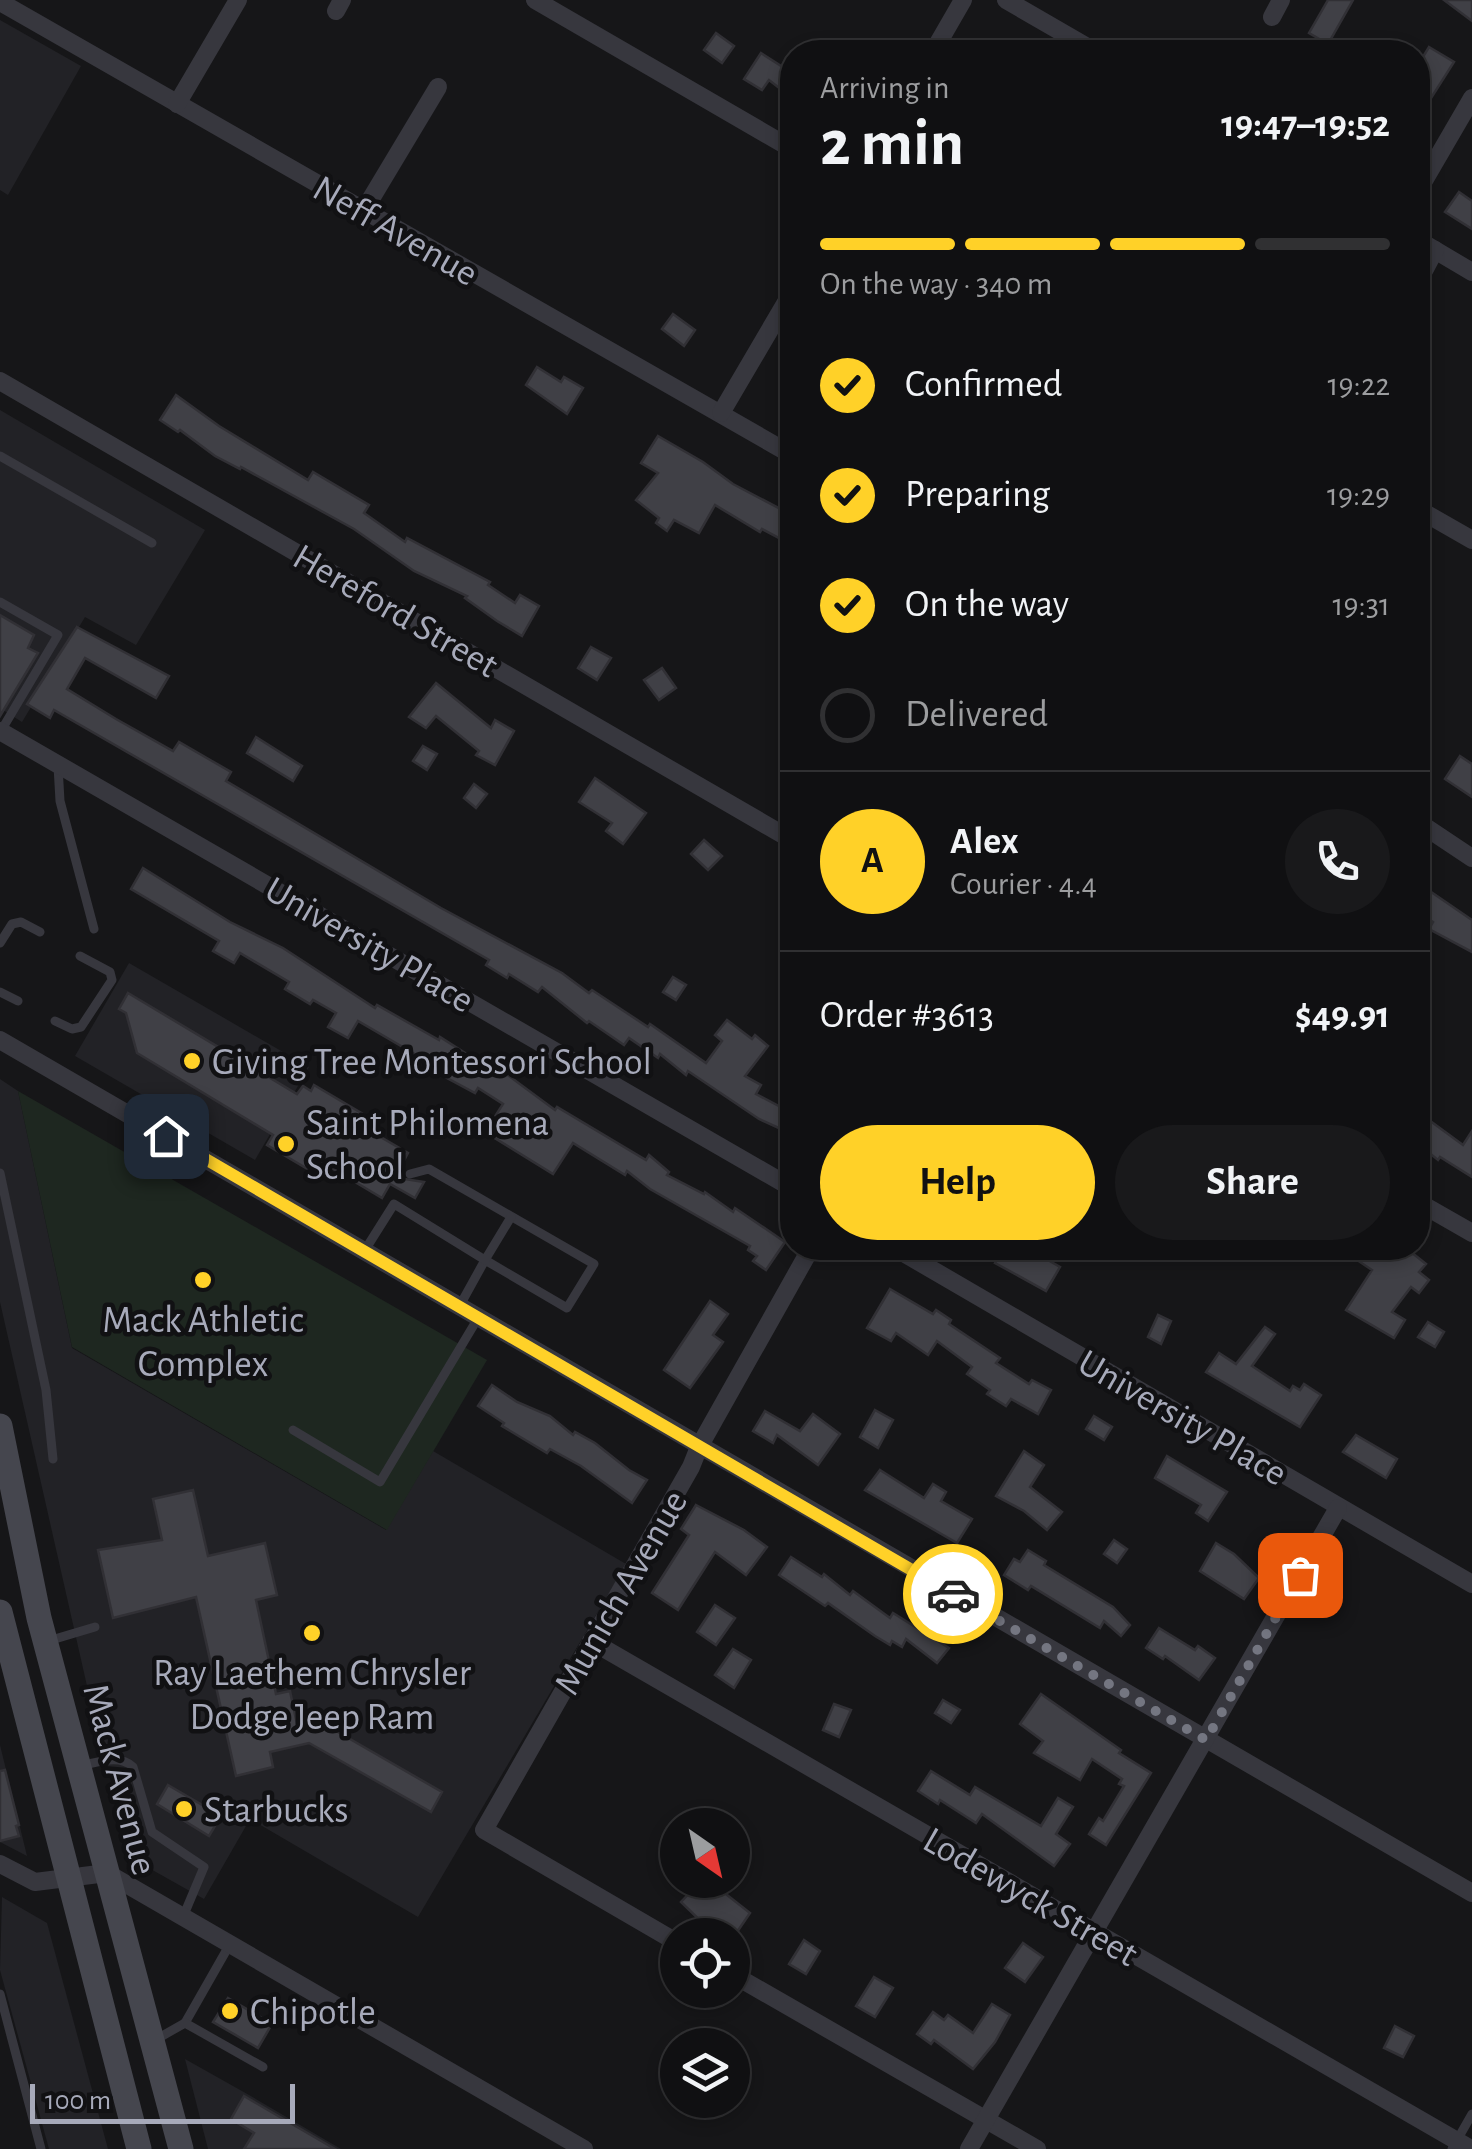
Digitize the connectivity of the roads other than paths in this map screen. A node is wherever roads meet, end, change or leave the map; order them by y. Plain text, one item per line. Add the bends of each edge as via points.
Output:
1 (238, 0) edge
2 (536, 0) edge
3 (963, 0) edge
4 (1006, 0) edge
5 (0, 2) edge
6 (939, 40) edge
7 (1075, 40) edge
8 (438, 86) dead end
9 (1472, 98) edge
10 (177, 104) junction
11 (780, 142) edge
12 (1430, 170) edge
13 (363, 212) junction
14 (1430, 247) edge
15 (1435, 250) junction
16 (1430, 259) edge
17 (1472, 272) edge
18 (780, 313) edge
19 (0, 381) edge
20 (721, 414) junction
21 (780, 448) edge
22 (0, 456) edge
23 (1430, 516) edge
24 (1472, 540) edge
25 (152, 542) dead end
26 (0, 602) edge
27 (1, 731) edge
28 (57, 763) junction
29 (1430, 830) edge
30 (780, 833) edge
31 (1472, 858) edge
32 (94, 928) dead end
33 (40, 932) dead end
34 (0, 943) edge
35 (80, 956) dead end
36 (0, 992) edge
37 (18, 1001) dead end
38 (55, 1021) dead end
39 (0, 1040) edge
40 (0, 1172) edge
41 (410, 1174) dead end
42 (780, 1181) edge
43 (400, 1190) dead end
44 (394, 1204) junction
45 (1430, 1209) edge
46 (511, 1216) junction
47 (1472, 1234) edge
48 (364, 1252) junction
49 (485, 1260) junction
50 (805, 1260) edge
51 (915, 1260) edge
52 (459, 1306) junction
53 (478, 1318) junction
54 (0, 1426) edge
55 (293, 1430) dead end
56 (699, 1447) junction
57 (53, 1459) dead end
58 (4, 1467) edge
59 (1338, 1508) junction
60 (1472, 1584) edge
61 (0, 1612) edge
62 (94, 1628) dead end
63 (591, 1641) junction
64 (46, 1642) junction
65 (1206, 1740) junction
66 (79, 1766) junction
67 (0, 1864) edge
68 (107, 1873) junction
69 (68, 1878) junction
70 (1472, 1892) edge
71 (183, 1917) junction
72 (660, 1932) edge
73 (1095, 1933) junction
74 (230, 1944) junction
75 (750, 1984) edge
76 (0, 1994) edge
77 (185, 2023) junction
78 (152, 2042) junction
79 (263, 2067) dead end
80 (1472, 2114) edge
81 (986, 2120) junction
82 (1460, 2146) edge
83 (41, 2149) edge
84 (139, 2149) edge
85 (181, 2149) edge
86 (584, 2149) edge
87 (969, 2149) edge
88 (1037, 2149) edge

1 - 10 street
2 - 11 street
3 - 6 street
4 - 7 street
5 - 10 street, Neff Avenue
8 - 13 street
9 - 12 street
10 - 13 street, Neff Avenue
13 - 20 street, Neff Avenue
14 - 15 street
15 - 16 street
15 - 17 street
18 - 20 street
19 - 30 street, Hereford Street
20 - 21 street, Neff Avenue
22 - 25 lane
23 - 24 street
26 - 27 lane via 58,636
27 - 28 street, University Place
28 - 32 lane via 60,800
28 - 42 street, University Place
29 - 31 street
33 - 34 lane via 12,924
35 - 38 lane via 110,972 112,980 81,1027
36 - 37 lane
39 - 48 street
40 - 57 lane via 46,1390
41 - 46 lane via 428,1168
43 - 44 lane
44 - 48 lane
44 - 49 lane
45 - 47 street
46 - 49 lane
46 - 49 lane via 594,1264 567,1308
48 - 52 street
49 - 52 lane
50 - 56 street, Munich Avenue
51 - 59 street, University Place
52 - 53 street
53 - 55 lane via 380,1482
53 - 56 street
54 - 58 main road, Mack Avenue
56 - 63 street, Munich Avenue
56 - 65 street
58 - 64 main road, Mack Avenue
59 - 60 street, University Place
59 - 65 street
61 - 69 main road, Mack Avenue
62 - 64 lane
63 - 72 street, Munich Avenue via 484,1830
63 - 73 street, Lodewyck Street
64 - 66 main road, Mack Avenue
65 - 70 street
65 - 73 street
66 - 68 main road, Mack Avenue
66 - 71 lane via 127,1761 152,1832 204,1867
67 - 69 street via 35,1882
68 - 69 street
68 - 71 street
68 - 78 main road, Mack Avenue
69 - 84 main road, Mack Avenue
71 - 74 street
73 - 81 street
73 - 82 street, Lodewyck Street
74 - 77 lane
74 - 86 street
75 - 81 street
76 - 83 lane
77 - 78 lane
77 - 79 lane
78 - 85 main road, Mack Avenue
80 - 82 lane
81 - 87 street
81 - 88 street

